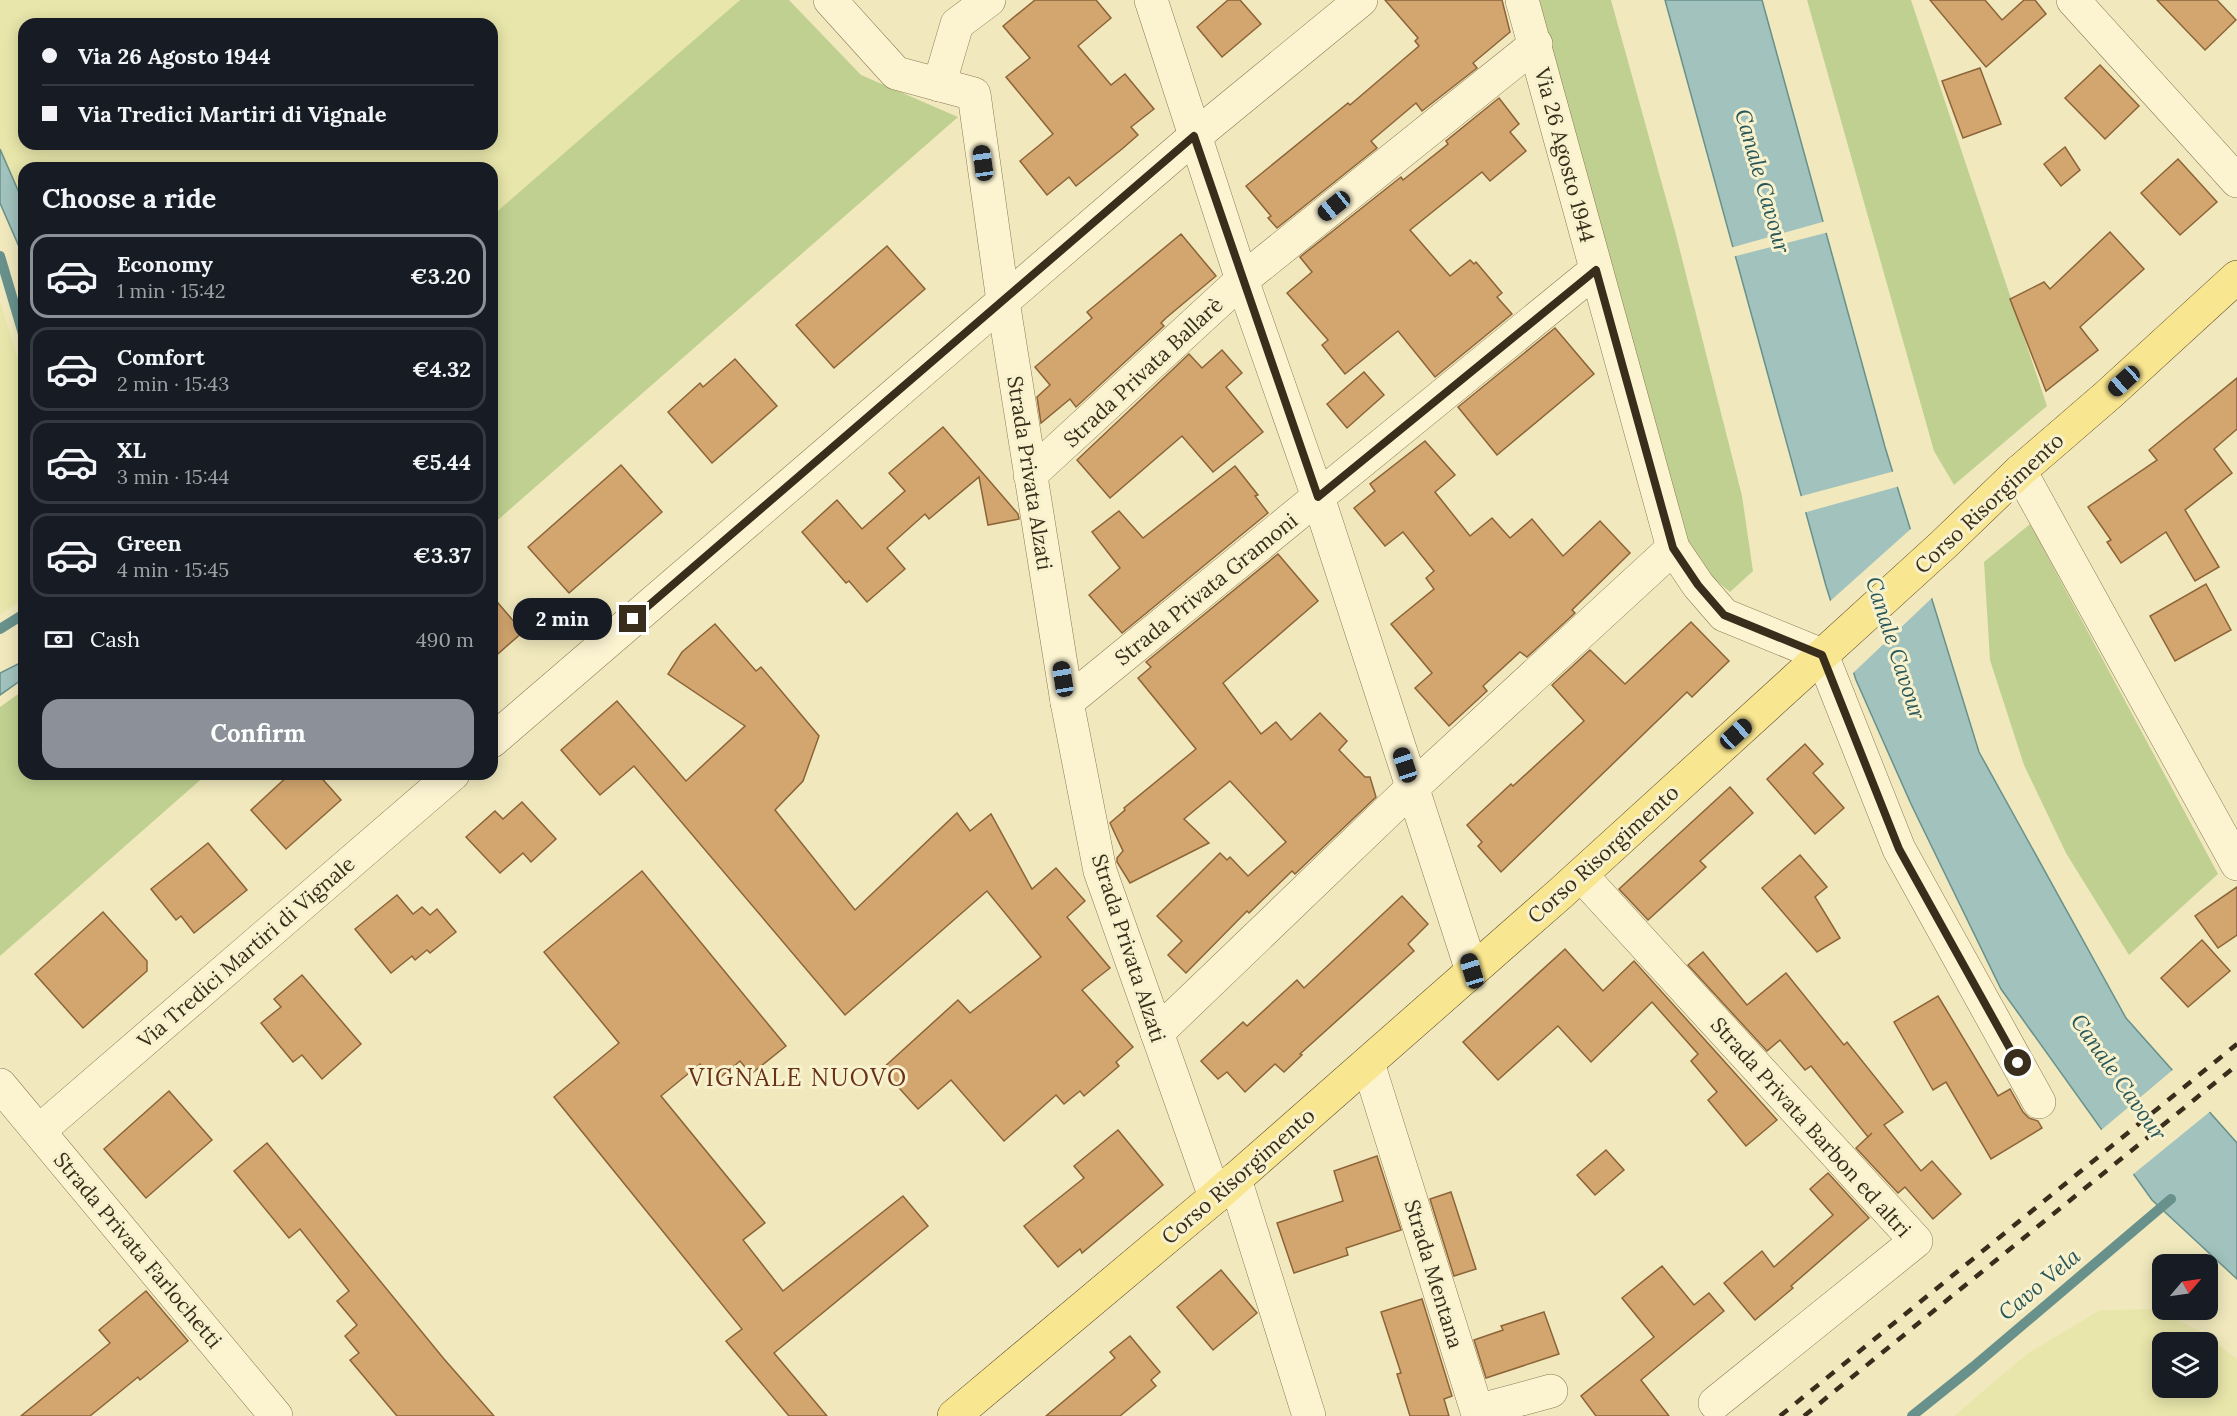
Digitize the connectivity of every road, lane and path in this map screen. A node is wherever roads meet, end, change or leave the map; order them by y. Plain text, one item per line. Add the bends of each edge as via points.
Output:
1 (830, 0) edge
2 (989, 0) edge
3 (1151, 0) edge
4 (1361, 0) edge
5 (1522, 0) edge
6 (2073, 0) edge
7 (1536, 44) junction
8 (939, 85) junction
9 (1194, 136) junction
10 (2237, 181) edge
11 (1596, 270) junction
12 (2237, 277) edge
13 (1242, 280) junction
14 (1003, 301) junction
15 (2020, 471) junction
16 (1030, 475) junction
17 (1318, 497) junction
18 (1673, 548) junction
19 (1828, 650) junction
20 (1067, 702) junction
21 (498, 736) edge
22 (446, 780) edge
23 (1412, 788) junction
24 (2237, 864) edge
25 (1581, 875) junction
26 (1472, 971) junction
27 (1157, 1033) junction
28 (1368, 1063) junction
29 (0, 1085) edge
30 (2039, 1102) dead end
31 (39, 1131) junction
32 (1225, 1188) junction
33 (1551, 1391) dead end
34 (1715, 1403) dead end
35 (970, 1411) edge
36 (276, 1416) edge
37 (1309, 1416) edge

1 - 8 street via 896,73
2 - 8 street via 957,24
3 - 9 street
4 - 9 street
5 - 7 street, Via 26 Agosto 1944
6 - 10 street
7 - 11 street, Via 26 Agosto 1944
7 - 13 street, Strada Privata Ballarè
8 - 14 street, Strada Privata Alzati via 974,94
9 - 13 street
9 - 14 street
11 - 17 street, Strada Privata Gramoni
11 - 18 street, Via 26 Agosto 1944
12 - 15 main road, Corso Risorgimento
13 - 16 street, Strada Privata Ballarè
13 - 17 street
14 - 16 street, Strada Privata Alzati
14 - 21 street
15 - 19 main road, Corso Risorgimento
15 - 24 street
16 - 20 street, Strada Privata Alzati
17 - 20 street, Strada Privata Gramoni
17 - 23 street
18 - 19 street, Via 26 Agosto 1944 via 1724,615
18 - 23 street
19 - 25 main road, Corso Risorgimento
19 - 30 street via 1899,849
20 - 27 street, Strada Privata Alzati via 1100,871
22 - 31 street, Via Tredici Martiri di Vignale
23 - 26 street
23 - 27 street
25 - 26 main road, Corso Risorgimento
25 - 34 street, Strada Privata Barbon ed altri via 1916,1241
26 - 28 main road, Corso Risorgimento
27 - 32 street, Strada Privata Alzati
28 - 32 main road, Corso Risorgimento
28 - 33 street, Strada Mentana via 1477,1412
29 - 31 street, Strada Privata Farlochetti
31 - 36 street, Strada Privata Farlochetti
32 - 35 main road, Corso Risorgimento
32 - 37 street, Strada Privata Alzati

